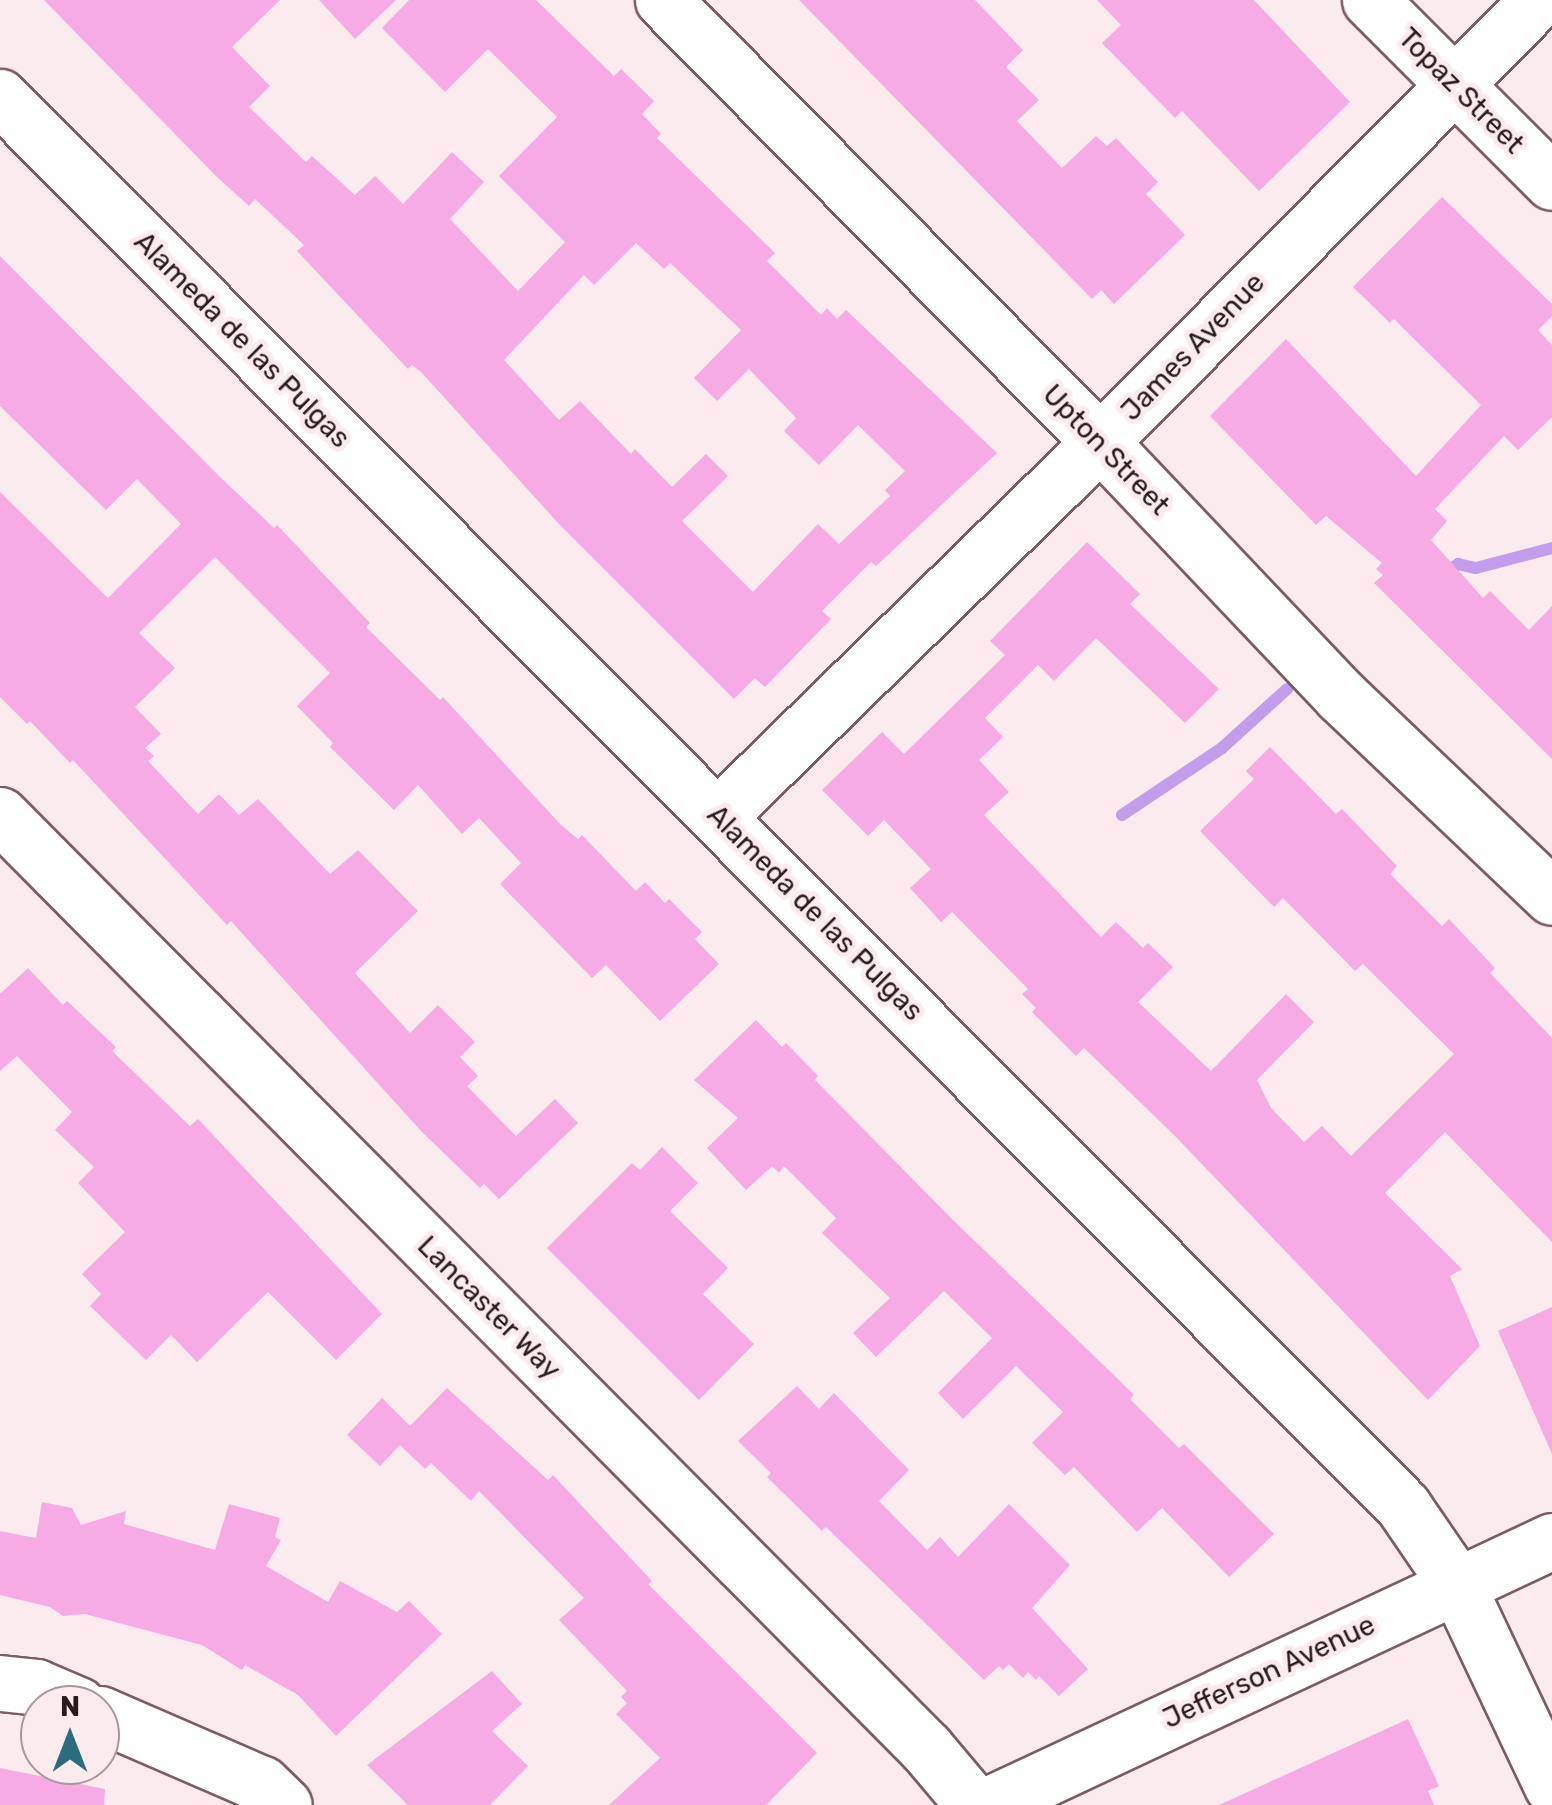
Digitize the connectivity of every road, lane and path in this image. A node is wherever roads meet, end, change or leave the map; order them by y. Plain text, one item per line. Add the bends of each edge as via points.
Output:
1 (663, 0) edge
2 (1370, 0) edge
3 (1538, 0) edge
4 (1454, 82) junction
5 (0, 97) edge
6 (1552, 182) edge
7 (1100, 442) junction
8 (718, 816) junction
9 (8, 837) edge
10 (1552, 897) edge
11 (1552, 1541) edge
12 (1457, 1585) junction
13 (120, 1723) edge
14 (1552, 1786) edge
15 (284, 1805) edge
16 (974, 1805) edge
17 (988, 1805) edge

1 - 7 street, Upton Street
2 - 4 street, Topaz Street
3 - 4 street, James Avenue
4 - 6 street, Topaz Street
4 - 7 street, James Avenue
5 - 8 street, Alameda de las Pulgas
7 - 8 street, James Avenue
7 - 10 street, Upton Street via 1341,696
8 - 12 street, Alameda de las Pulgas via 1404,1506
9 - 16 street, Lancaster Way via 912,1734
11 - 12 street, Jefferson Avenue
12 - 14 street, Alameda de las Pulgas
12 - 17 street, Jefferson Avenue
13 - 15 street via 262,1784

